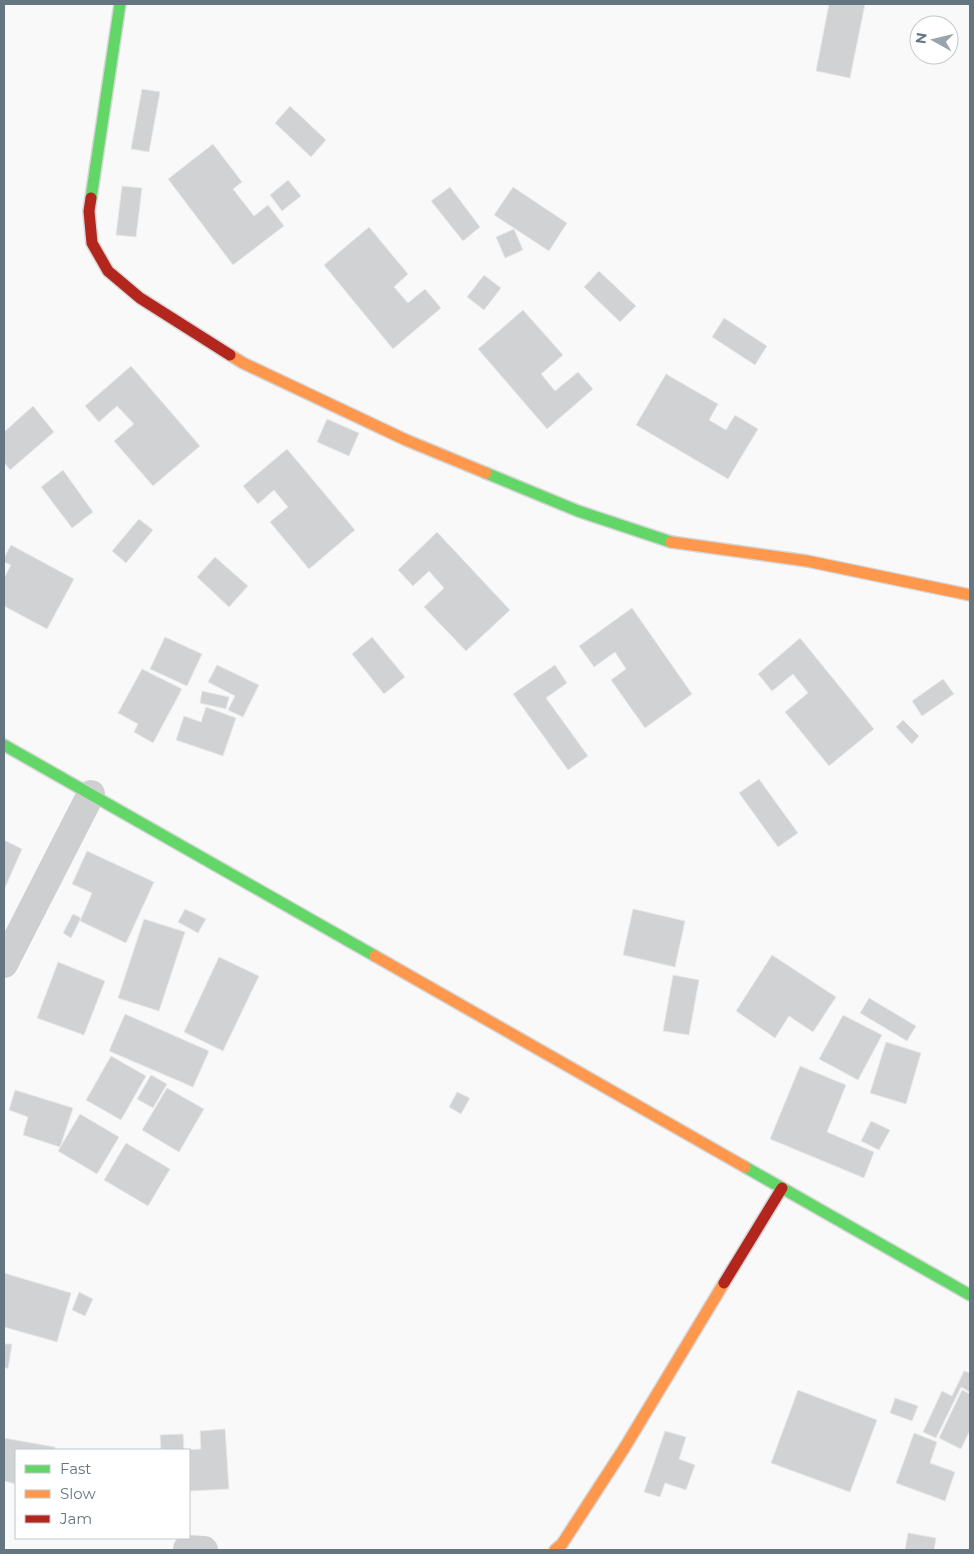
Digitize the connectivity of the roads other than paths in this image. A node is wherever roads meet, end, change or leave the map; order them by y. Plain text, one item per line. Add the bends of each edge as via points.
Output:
1 (120, 4) edge
2 (970, 595) edge
3 (4, 745) edge
4 (91, 794) junction
5 (4, 964) edge
6 (782, 1188) junction
7 (970, 1295) edge
8 (555, 1550) edge

1 - 2 street via 89,211 92,243 108,271 140,298 243,363 406,440 578,512 667,541 807,561
3 - 4 street
4 - 5 street
4 - 6 street
6 - 7 street
6 - 8 street via 625,1447

